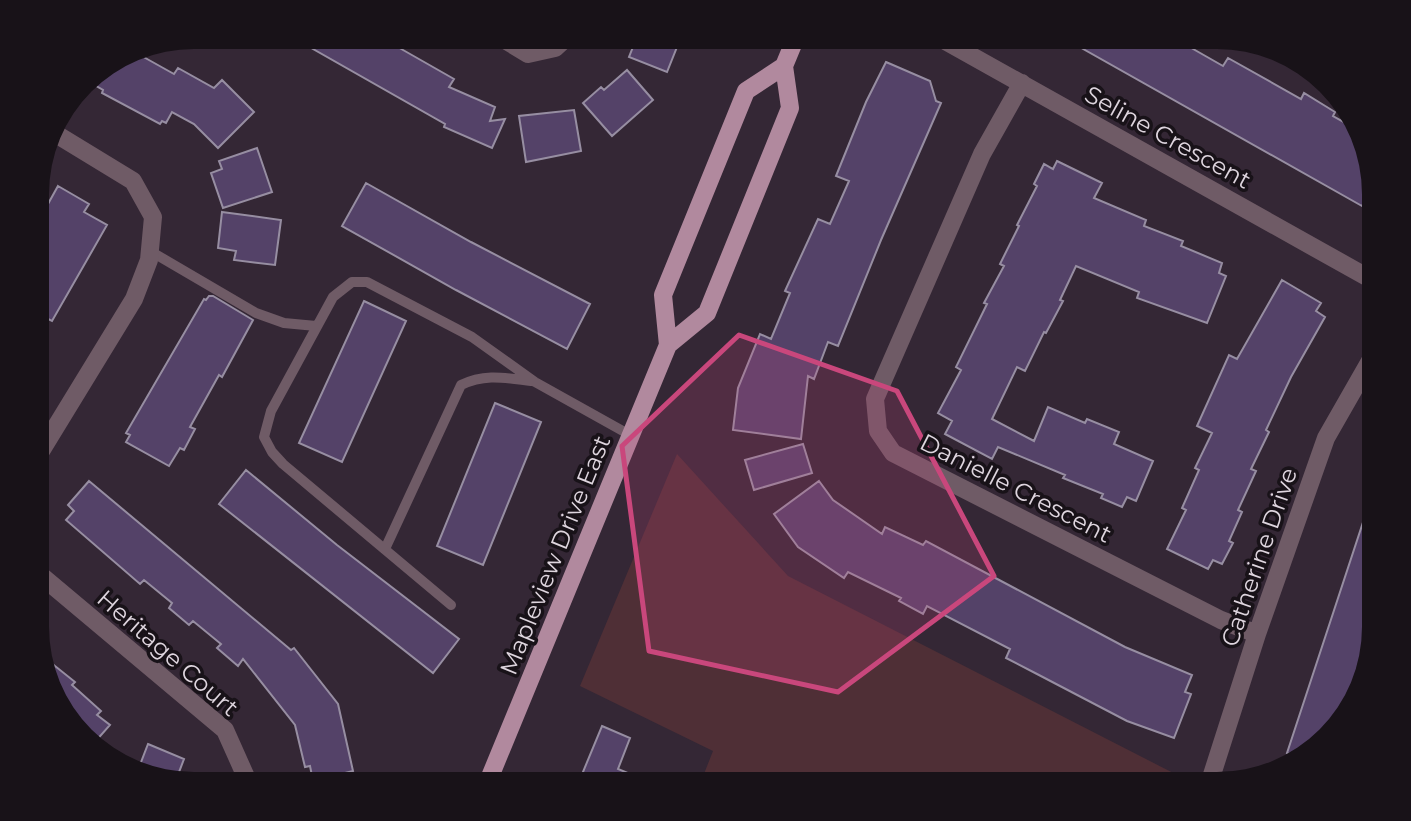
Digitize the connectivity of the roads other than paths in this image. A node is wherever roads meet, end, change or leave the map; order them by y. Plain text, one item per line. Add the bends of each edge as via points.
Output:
1 (520, 49) edge
2 (550, 49) edge
3 (791, 49) edge
4 (960, 49) edge
5 (784, 66) junction
6 (1022, 83) junction
7 (61, 137) edge
8 (150, 251) junction
9 (1362, 274) edge
10 (316, 326) junction
11 (668, 345) junction
12 (1362, 375) edge
13 (535, 382) junction
14 (631, 435) junction
15 (49, 438) edge
16 (385, 549) junction
17 (49, 581) edge
18 (452, 605) dead end
19 (1258, 634) junction
20 (244, 772) edge
21 (492, 772) edge
22 (1213, 772) edge

1 - 2 street via 528,54
3 - 5 main road
4 - 6 street, Seline Crescent
5 - 11 main road, Mapleview Drive East via 790,108 707,313
5 - 11 main road, Mapleview Drive East via 746,91 663,295
6 - 9 street, Seline Crescent
6 - 19 street, Danielle Crescent via 982,154 876,399 878,431 893,453 1221,620
7 - 8 street via 133,181 153,218
8 - 10 lane via 256,313 284,323
8 - 15 street via 134,299
10 - 13 lane via 342,288 352,282 367,282 472,337
10 - 16 lane via 271,411 264,437 283,464
11 - 14 main road, Mapleview Drive East
12 - 19 street, Catherine Drive via 1326,438
13 - 14 lane
13 - 16 lane via 491,376 461,385
14 - 21 main road, Mapleview Drive East
16 - 18 lane
17 - 20 street, Heritage Court via 225,730
19 - 22 street, Catherine Drive

